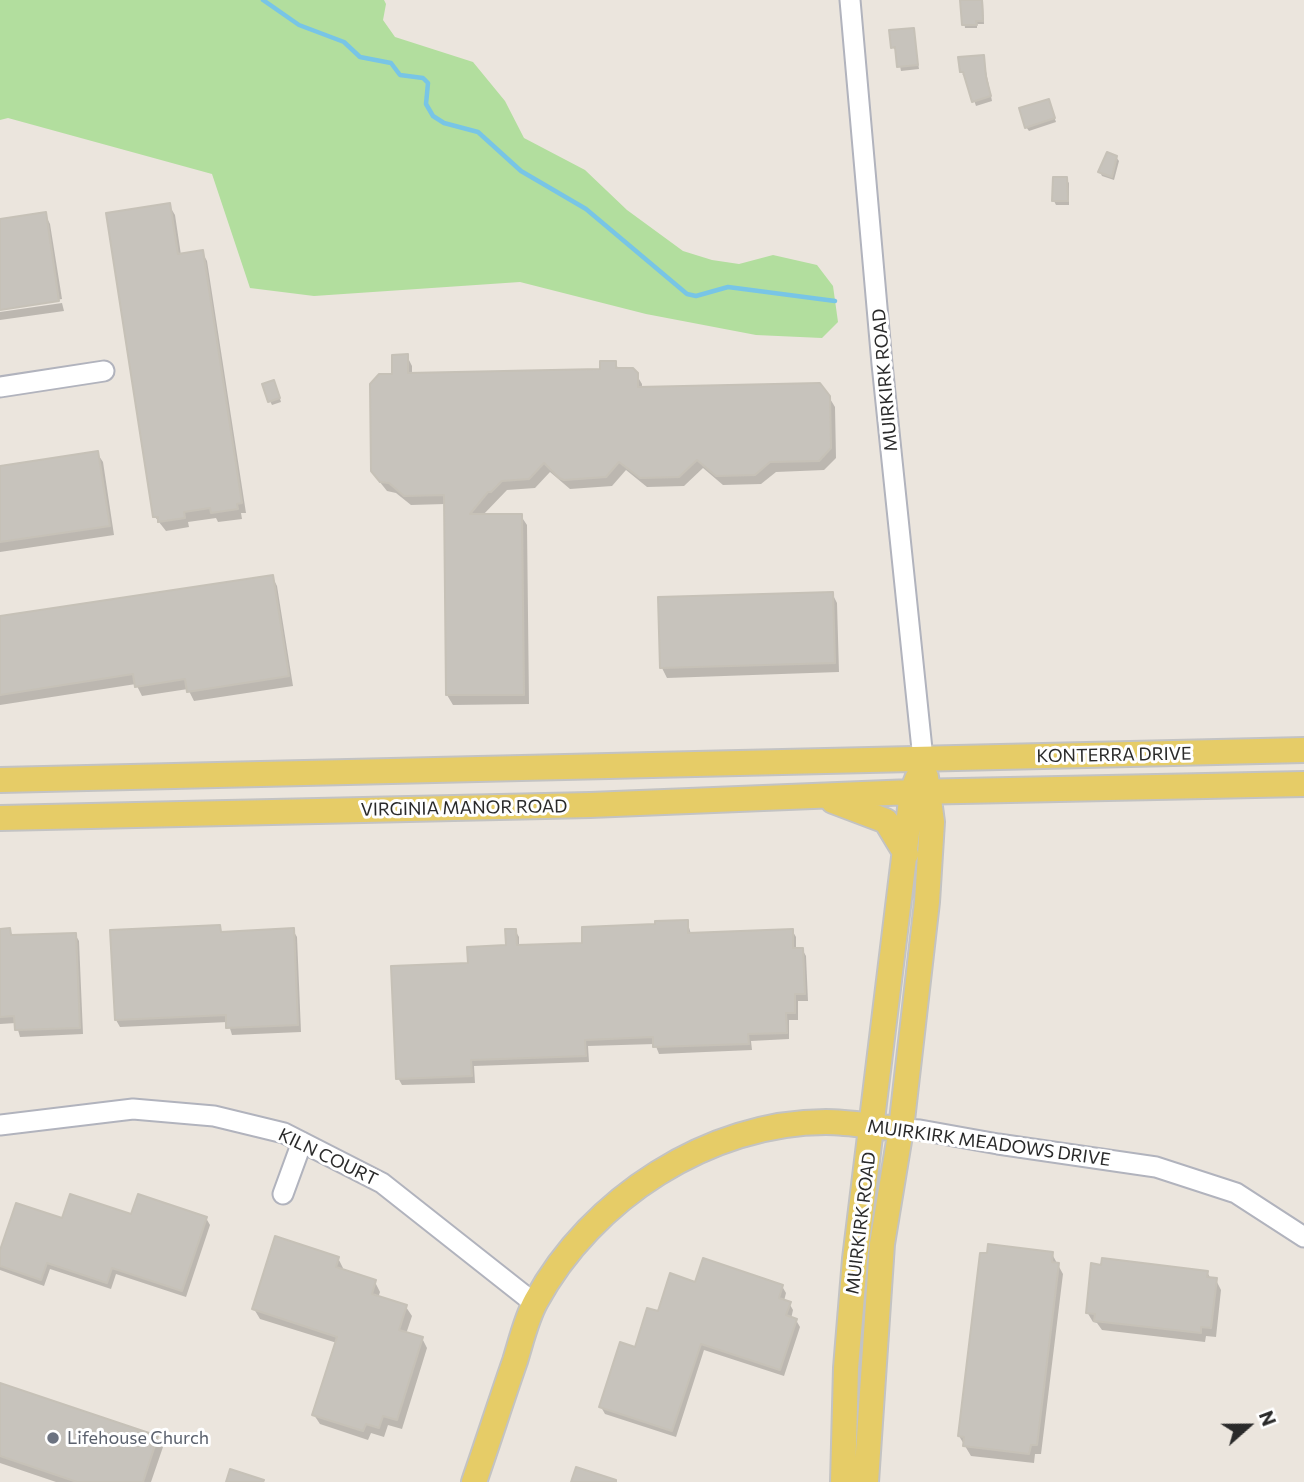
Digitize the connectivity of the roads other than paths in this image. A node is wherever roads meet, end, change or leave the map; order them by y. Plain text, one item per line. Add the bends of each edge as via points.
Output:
1 (850, 0) edge
2 (104, 371) dead end
3 (0, 387) edge
4 (1304, 750) edge
5 (923, 759) junction
6 (0, 780) edge
7 (1304, 784) edge
8 (920, 792) junction
9 (819, 796) junction
10 (0, 818) edge
11 (906, 854) junction
12 (0, 1125) edge
13 (873, 1126) junction
14 (901, 1129) junction
15 (302, 1142) junction
16 (283, 1194) dead end
17 (1304, 1237) edge
18 (534, 1303) junction
19 (474, 1482) edge
20 (843, 1482) edge
21 (866, 1482) edge

1 - 5 street, MUIRKIRK ROAD
2 - 3 street
4 - 5 main road, KONTERRA DRIVE
5 - 6 main road
5 - 8 main road, MUIRKIRK ROAD
7 - 8 main road, KONTERRA DRIVE
8 - 9 main road, VIRGINIA MANOR ROAD
8 - 11 main road, MUIRKIRK ROAD
8 - 14 main road, MUIRKIRK ROAD via 932,822
9 - 10 main road, VIRGINIA MANOR ROAD
9 - 11 main road via 886,821
11 - 13 main road, MUIRKIRK ROAD
12 - 15 street, KILN COURT via 133,1109 161,1110 239,1120
13 - 14 main road, MUIRKIRK MEADOWS DRIVE
13 - 18 main road, MUIRKIRK MEADOWS DRIVE via 827,1122 764,1129 691,1156 653,1177 599,1218 558,1265
13 - 20 main road, MUIRKIRK ROAD via 855,1258
14 - 17 street, MUIRKIRK MEADOWS DRIVE via 1156,1167 1236,1193
14 - 21 main road, MUIRKIRK ROAD via 881,1244
15 - 16 street
15 - 18 street, KILN COURT via 382,1183
18 - 19 main road, MUIRKIRK MEADOWS DRIVE

